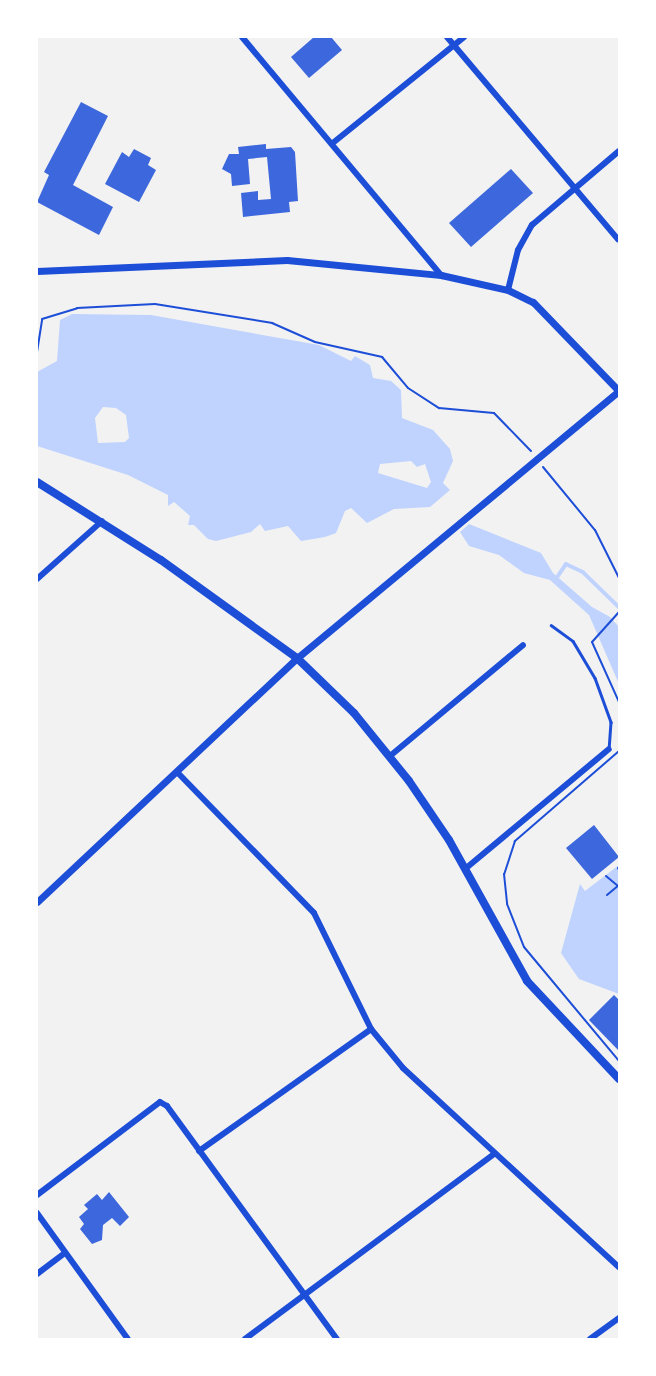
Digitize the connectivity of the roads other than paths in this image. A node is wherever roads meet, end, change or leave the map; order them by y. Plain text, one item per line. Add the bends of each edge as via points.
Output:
1 (242, 37) edge
2 (447, 37) edge
3 (464, 37) edge
4 (454, 44) junction
5 (334, 142) junction
6 (619, 151) edge
7 (576, 188) junction
8 (618, 239) edge
9 (37, 271) edge
10 (441, 275) junction
11 (508, 290) junction
12 (619, 391) edge
13 (37, 482) edge
14 (102, 521) junction
15 (37, 579) edge
16 (551, 625) dead end
17 (523, 645) dead end
18 (297, 658) junction
19 (609, 749) joint
20 (390, 756) junction
21 (178, 773) junction
22 (465, 869) junction
23 (37, 902) edge
24 (371, 1029) junction
25 (619, 1079) edge
26 (199, 1151) junction
27 (494, 1154) junction
28 (37, 1195) edge
29 (37, 1213) edge
30 (65, 1253) junction
31 (619, 1267) edge
32 (37, 1274) edge
33 (305, 1294) junction
34 (619, 1318) edge
35 (128, 1339) edge
36 (245, 1339) edge
37 (337, 1339) edge
38 (590, 1339) edge

1 - 5 street
2 - 4 street
3 - 4 street
4 - 5 street
4 - 7 street
5 - 10 street
6 - 7 street
7 - 8 street
7 - 11 street via 532,225 518,250
9 - 10 street via 287,260
10 - 11 street
11 - 12 street via 533,302
12 - 18 street
13 - 14 main road
14 - 15 street
14 - 18 main road
16 - 19 lane via 573,641 595,678 611,722
17 - 20 street
18 - 20 main road
18 - 21 street
19 - 22 street
20 - 22 main road
21 - 23 street
21 - 24 street via 314,913
22 - 25 main road via 527,981
24 - 26 street
24 - 27 street via 403,1068
26 - 28 street via 160,1102
26 - 33 street
27 - 31 street
27 - 33 street
29 - 30 street
30 - 32 street
30 - 35 street
33 - 36 street
33 - 37 street
34 - 38 street

